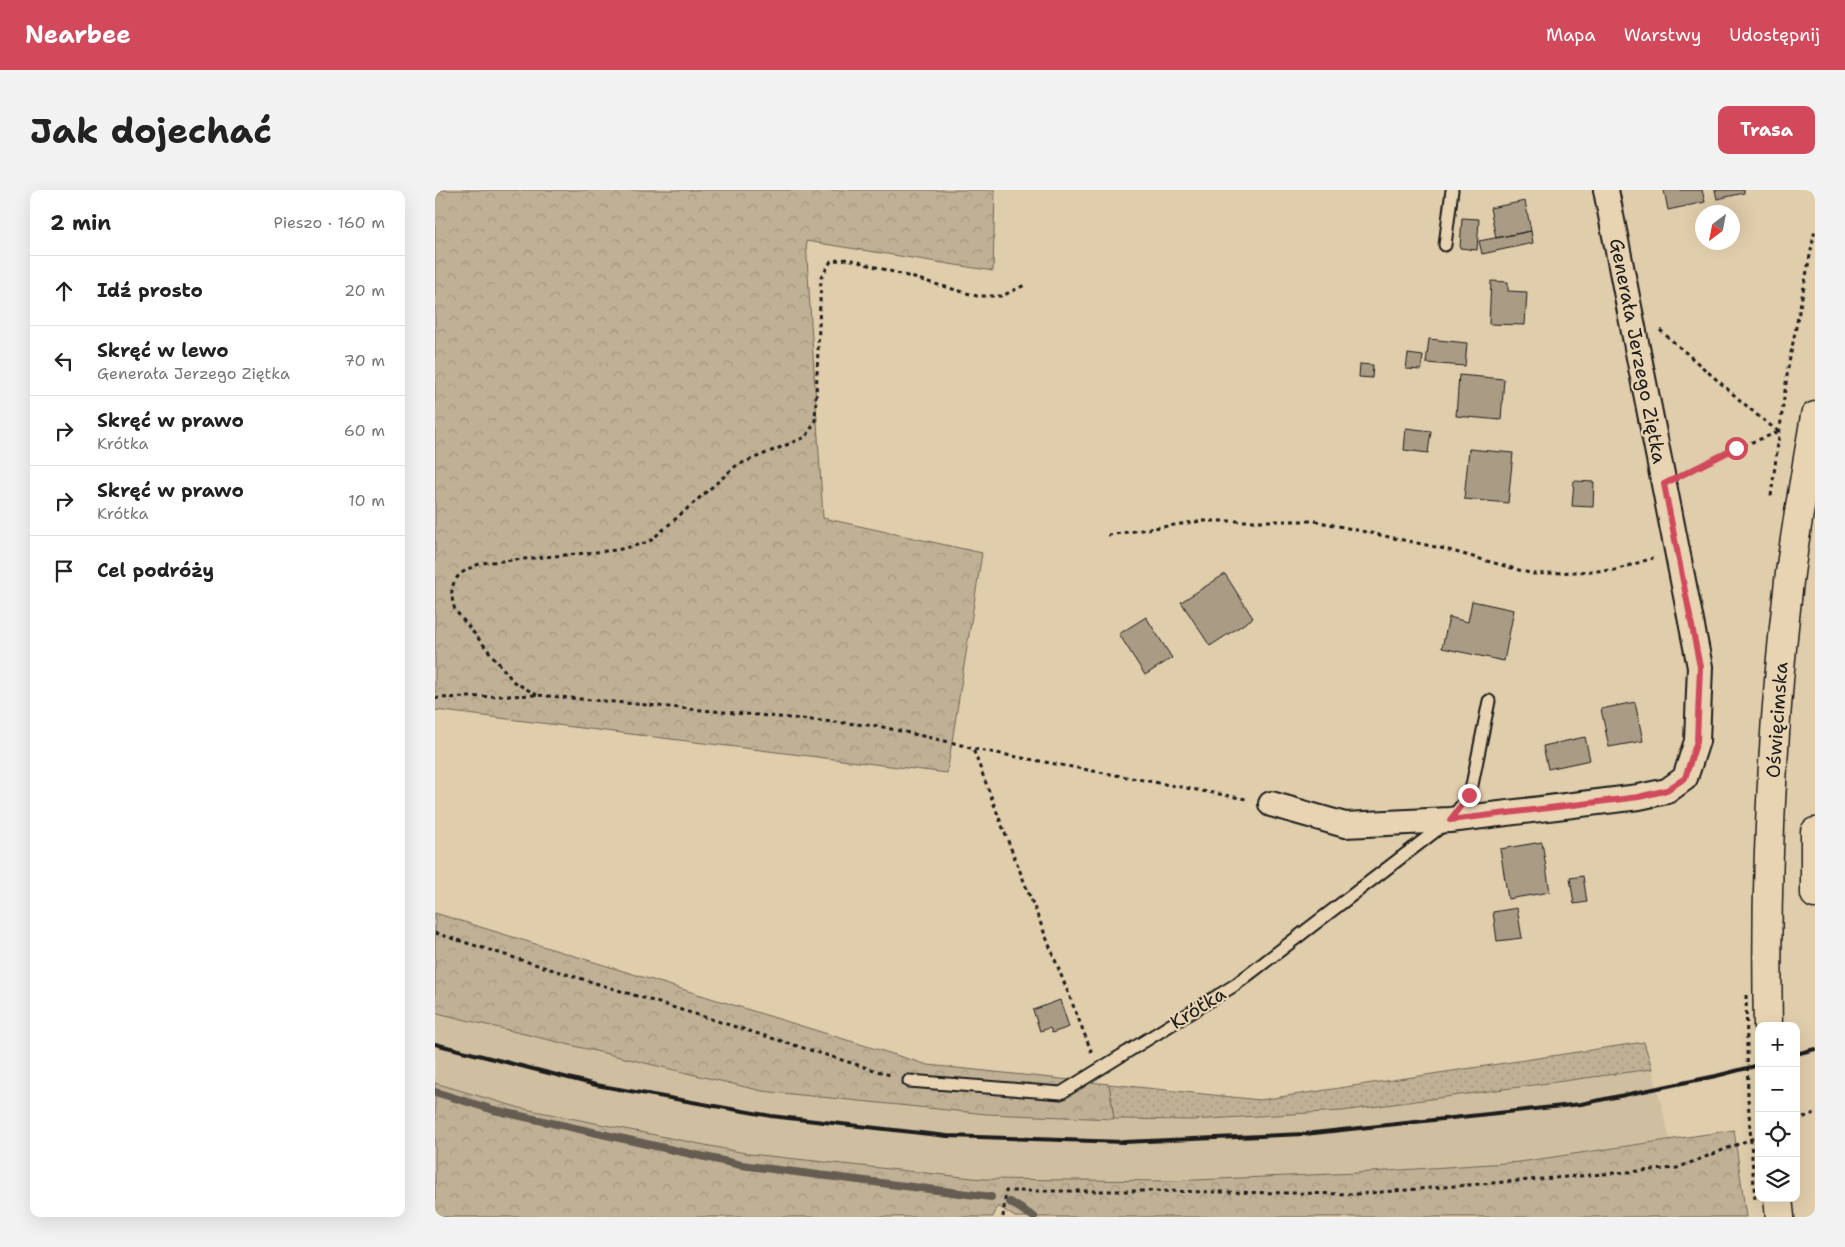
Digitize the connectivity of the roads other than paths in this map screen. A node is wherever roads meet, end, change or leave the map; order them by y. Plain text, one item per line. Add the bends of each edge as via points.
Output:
1 (1452, 190) edge
2 (1606, 190) edge
3 (1445, 245) dead end
4 (1815, 416) edge
5 (1489, 700) dead end
6 (1271, 804) road end
7 (1450, 820) junction
8 (1815, 832) edge
9 (1815, 894) edge
10 (1767, 1022) edge
11 (909, 1081) road end
12 (1769, 1202) edge
13 (1781, 1217) edge

1 - 3 lane
2 - 7 street, Generała Jerzego Ziętka via 1700,667 1697,741 1685,778 1667,790 1639,797
4 - 10 main road, Oświęcimska via 1790,578 1779,677 1756,993
5 - 7 lane, Krótka via 1469,795
6 - 7 street via 1345,825
7 - 11 lane, Krótka via 1235,985 1061,1093
8 - 9 main road
12 - 13 main road

